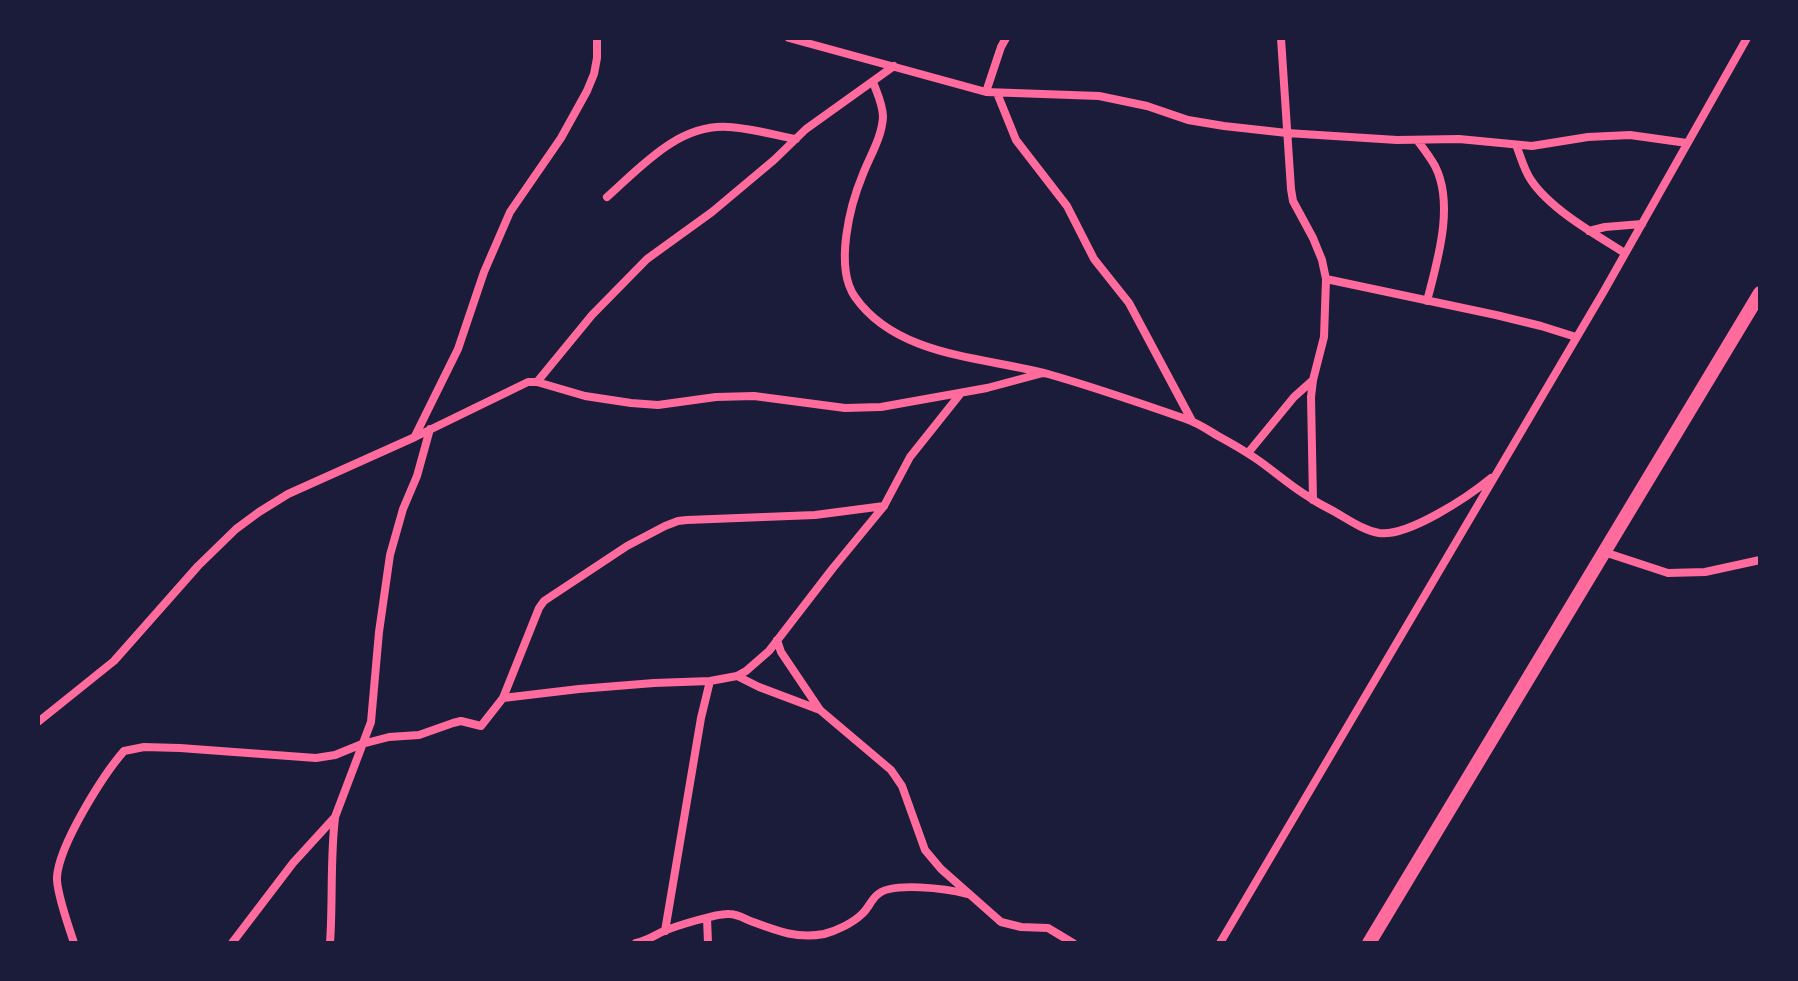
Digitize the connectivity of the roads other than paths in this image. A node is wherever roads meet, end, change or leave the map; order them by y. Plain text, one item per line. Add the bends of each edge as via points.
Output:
1 (597, 38) edge
2 (789, 38) edge
3 (1006, 38) edge
4 (1281, 38) edge
5 (1747, 38) edge
6 (894, 66) junction
7 (873, 82) junction
8 (986, 92) junction
9 (997, 93) junction
10 (1287, 133) junction
11 (796, 139) junction
12 (1417, 140) junction
13 (1687, 143) junction
14 (1516, 145) junction
15 (607, 197) dead end
16 (1642, 224) junction
17 (1589, 231) junction
18 (1625, 253) junction
19 (1326, 279) junction
20 (1760, 293) edge
21 (1427, 301) junction
22 (1576, 337) junction
23 (1043, 373) junction
24 (1313, 380) junction
25 (537, 382) junction
26 (961, 393) junction
27 (1192, 421) junction
28 (430, 429) junction
29 (415, 437) junction
30 (1248, 453) junction
31 (1496, 473) junction
32 (1313, 500) junction
33 (884, 506) junction
34 (1604, 552) junction
35 (1760, 560) edge
36 (777, 640) junction
37 (737, 676) junction
38 (710, 681) junction
39 (503, 698) junction
40 (820, 710) junction
41 (38, 722) edge
42 (362, 744) junction
43 (335, 817) junction
44 (967, 894) junction
45 (707, 918) junction
46 (665, 931) junction
47 (74, 943) edge
48 (232, 943) edge
49 (330, 943) edge
50 (636, 943) edge
51 (708, 943) edge
52 (1073, 943) edge
53 (1220, 943) edge
54 (1369, 943) edge

1 - 29 street via 587,91 510,212 458,349
2 - 6 street
3 - 8 street
4 - 10 street
5 - 13 street
6 - 7 street
6 - 8 street
7 - 11 street
7 - 23 street via 883,116 847,229 845,264 855,296 898,335 949,355
8 - 9 street
9 - 10 street via 1099,96 1188,120
9 - 27 street via 1016,140 1067,206 1094,259 1129,303
10 - 12 street
10 - 19 street via 1293,201 1313,238
11 - 15 street via 727,127 701,129 657,152
11 - 25 street via 712,212 647,259
12 - 14 street
12 - 21 street via 1440,179 1443,209 1441,245
13 - 14 street via 1630,135
13 - 16 street
14 - 17 street via 1530,179
16 - 17 street
16 - 18 street
17 - 18 street
18 - 22 street
19 - 21 street
19 - 24 street via 1324,337
20 - 34 highway
21 - 22 street
22 - 31 street
23 - 26 street
23 - 27 street
24 - 30 street
24 - 32 street
25 - 26 street via 585,396 658,405 754,396 845,408 881,407
25 - 28 street via 510,389
26 - 33 street via 910,457
27 - 30 street
28 - 29 street
28 - 42 street via 390,555 371,722
29 - 41 street via 288,494 236,529 114,661
30 - 32 street
31 - 32 street via 1440,511 1392,534 1365,530
31 - 53 street
33 - 36 street
33 - 39 street via 665,526 544,601
34 - 35 street via 1668,573 1705,572
34 - 54 highway
36 - 37 street
36 - 40 street
37 - 38 street
37 - 40 street
38 - 39 street
38 - 46 street
39 - 42 street via 481,726 461,721 419,735
40 - 44 street via 891,770 925,850
42 - 43 street
42 - 47 street via 316,758 180,748 124,751 60,859 56,879
43 - 48 street
43 - 49 street
44 - 45 street via 894,887 877,895 862,915 828,933 812,935 783,934 727,913
44 - 52 street via 1001,922 1048,928
45 - 46 street
45 - 51 street
46 - 50 street

